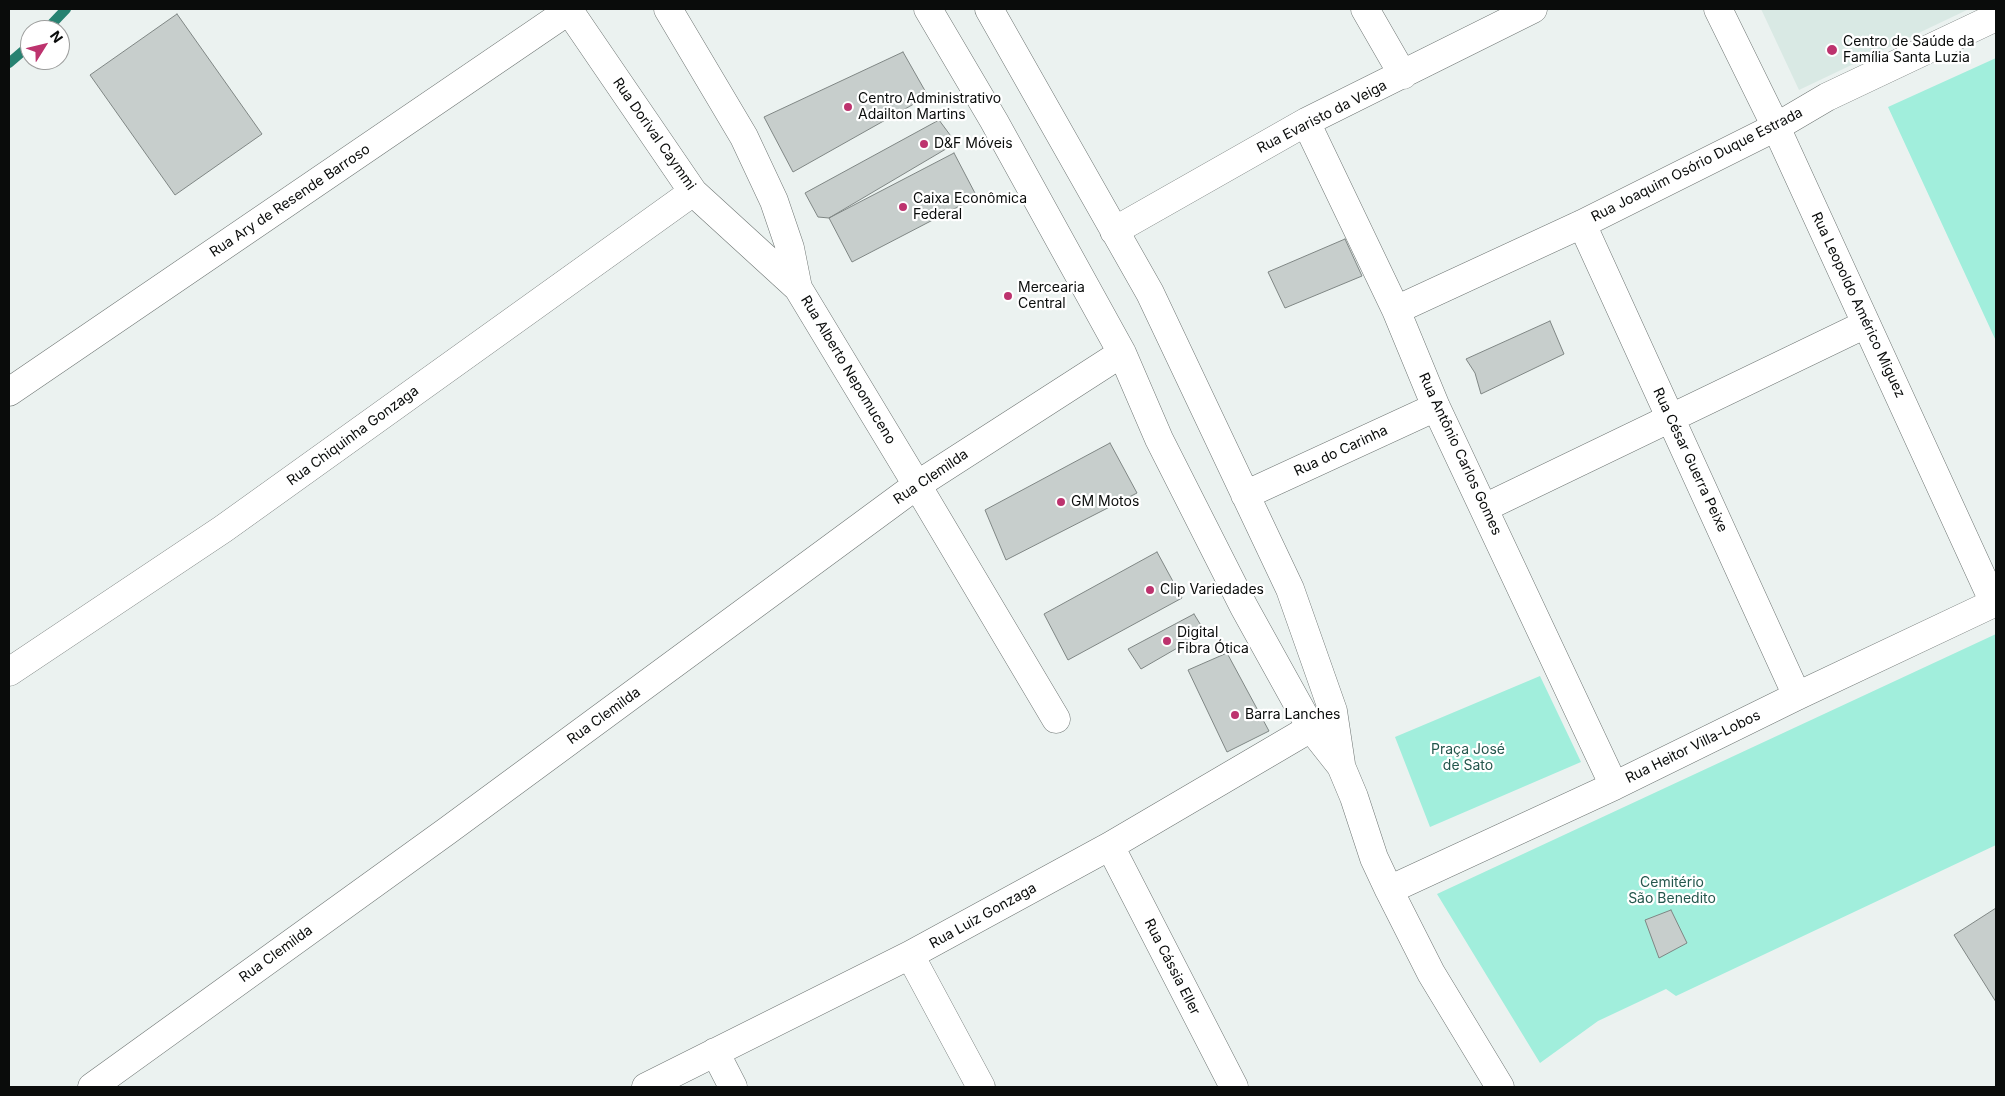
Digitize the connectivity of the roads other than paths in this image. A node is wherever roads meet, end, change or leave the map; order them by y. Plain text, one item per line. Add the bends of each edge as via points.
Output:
1 (570, 9) edge
2 (668, 9) edge
3 (928, 9) edge
4 (988, 9) edge
5 (1365, 9) edge
6 (1533, 9) edge
7 (1718, 9) edge
8 (1996, 17) edge
9 (1403, 75) junction
10 (1306, 122) junction
11 (1776, 127) junction
12 (693, 192) junction
13 (1582, 224) junction
14 (1114, 231) junction
15 (798, 288) junction
16 (1396, 310) junction
17 (1866, 324) junction
18 (1122, 353) junction
19 (9, 392) edge
20 (1436, 406) junction
21 (1671, 418) junction
22 (917, 484) junction
23 (1245, 495) junction
24 (1484, 508) junction
25 (1995, 603) edge
26 (9, 672) edge
27 (1797, 696) junction
28 (1056, 719) dead end
29 (1311, 728) junction
30 (1341, 766) junction
31 (1614, 786) junction
32 (1110, 846) junction
33 (1389, 890) junction
34 (910, 955) junction
35 (715, 1052) junction
36 (92, 1087) edge
37 (646, 1087) edge
38 (734, 1087) edge
39 (981, 1087) edge
40 (1234, 1087) edge
41 (1500, 1087) edge

1 - 12 street, Rua Dorival Caymmi
1 - 19 street, Rua Ary de Resende Barroso
2 - 15 street, Rua Alberto Nepomuceno via 744,137 774,201 790,248
3 - 18 street via 994,120
4 - 14 street
5 - 9 street
6 - 9 street, Rua Evaristo da Veiga
7 - 11 street, Rua Leopoldo Américo Miguez
8 - 11 street, Rua Joaquim Osório Duque Estrada via 1827,96
9 - 10 street, Rua Evaristo da Veiga
10 - 14 street, Rua Evaristo da Veiga
10 - 16 street, Rua Antônio Carlos Gomes
11 - 13 street, Rua Joaquim Osório Duque Estrada
11 - 17 street, Rua Leopoldo Américo Miguez
12 - 15 street, Rua Dorival Caymmi
12 - 26 street, Rua Chiquinha Gonzaga via 223,529
13 - 16 street, Rua Joaquim Osório Duque Estrada
13 - 21 street, Rua César Guerra Peixe
14 - 23 street via 1150,293
15 - 22 street, Rua Alberto Nepomuceno
16 - 20 street, Rua Antônio Carlos Gomes
17 - 21 street
17 - 25 street, Rua Leopoldo Américo Miguez
18 - 22 street, Rua Clemilda
18 - 29 street via 1159,439 1244,607
20 - 23 street, Rua do Carinha
20 - 24 street, Rua Antônio Carlos Gomes
21 - 24 street
21 - 27 street, Rua César Guerra Peixe
22 - 28 street, Rua Alberto Nepomuceno
22 - 36 street, Rua Clemilda via 448,831
23 - 30 street via 1290,589 1333,711
24 - 31 street, Rua Antônio Carlos Gomes
25 - 27 street, Rua Heitor Villa-Lobos
27 - 31 street, Rua Heitor Villa-Lobos
29 - 30 street
29 - 32 street, Rua Luiz Gonzaga
30 - 33 street
31 - 33 street, Rua Heitor Villa-Lobos
32 - 34 street, Rua Luiz Gonzaga
32 - 40 street, Rua Cássia Eller
33 - 41 street via 1431,973
34 - 35 street, Rua Luiz Gonzaga
34 - 39 street
35 - 37 street, Rua Luiz Gonzaga
35 - 38 street

